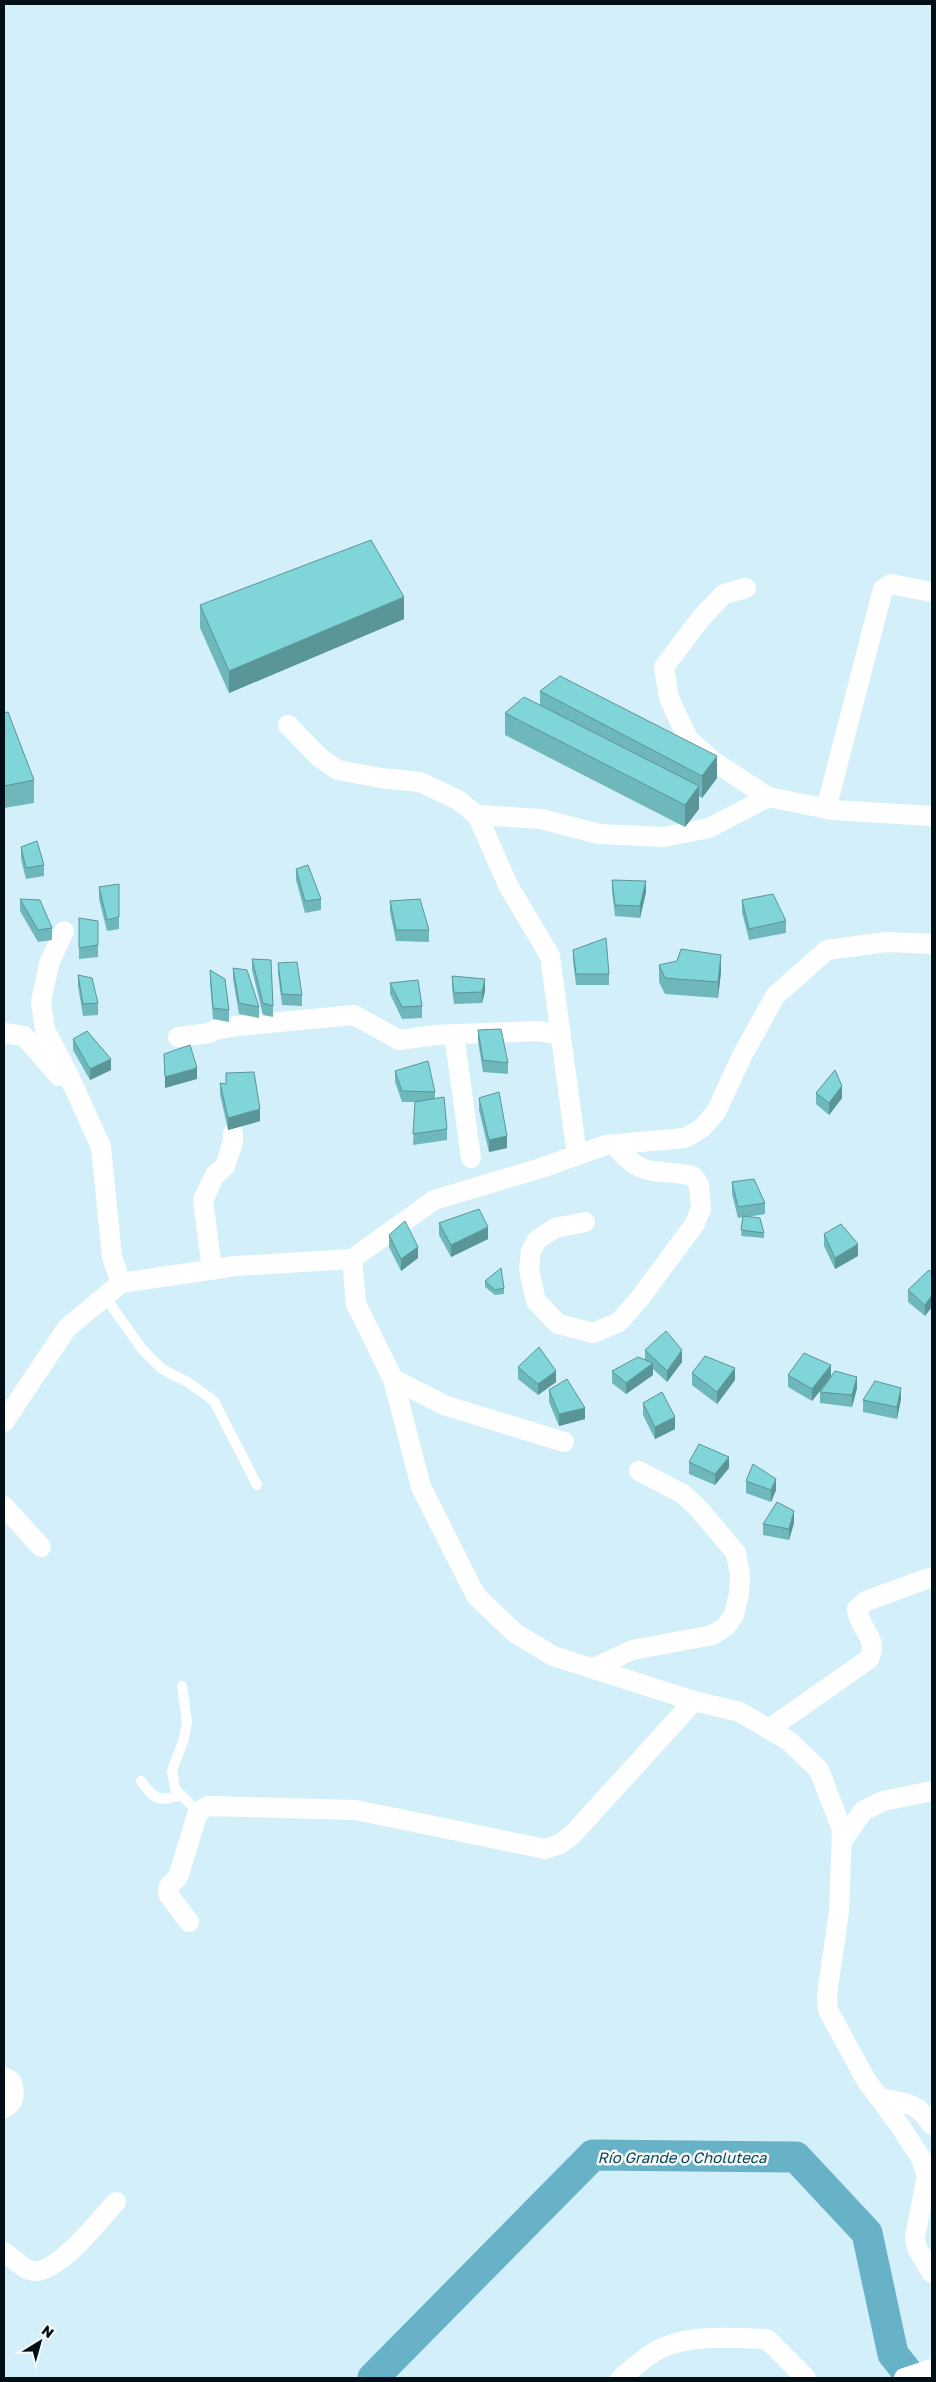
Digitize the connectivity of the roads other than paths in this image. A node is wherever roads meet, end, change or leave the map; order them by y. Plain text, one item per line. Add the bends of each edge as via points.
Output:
1 (746, 588) dead end
2 (932, 592) edge
3 (288, 724) dead end
4 (768, 798) junction
5 (826, 809) junction
6 (477, 815) junction
7 (932, 816) edge
8 (64, 931) dead end
9 (932, 944) edge
10 (4, 1033) edge
11 (454, 1034) junction
12 (559, 1034) junction
13 (178, 1037) dead end
14 (82, 1105) junction
15 (233, 1133) dead end
16 (615, 1145) junction
17 (577, 1155) junction
18 (471, 1158) dead end
19 (585, 1222) dead end
20 (352, 1259) junction
21 (212, 1270) junction
22 (121, 1283) junction
23 (105, 1296) junction
24 (393, 1379) junction
25 (4, 1422) edge
26 (564, 1442) dead end
27 (640, 1471) dead end
28 (257, 1485) dead end
29 (4, 1506) edge
30 (41, 1547) dead end
31 (929, 1578) dead end
32 (594, 1668) junction
33 (182, 1686) dead end
34 (694, 1701) junction
35 (769, 1729) junction
36 (141, 1781) dead end
37 (932, 1791) edge
38 (181, 1795) junction
39 (198, 1812) junction
40 (842, 1841) junction
41 (189, 1922) dead end
42 (4, 2077) edge
43 (880, 2098) junction
44 (4, 2108) edge
45 (930, 2118) edge
46 (116, 2202) dead end
47 (4, 2252) edge
48 (932, 2273) edge
49 (932, 2369) edge
50 (621, 2378) edge
51 (806, 2378) edge
52 (904, 2378) edge

1 - 4 street via 724,594 701,618 664,667 669,698 688,739 713,761
2 - 5 street via 891,584 883,589
3 - 6 street via 320,757 338,770 420,782 458,800
4 - 5 street
4 - 6 street via 709,828 664,837 599,834 541,819
5 - 7 street
6 - 12 street via 509,887 550,956
8 - 14 street via 49,964 41,1002 45,1030
9 - 16 street via 886,942 827,950 775,996 716,1112 702,1128 685,1138
10 - 14 street via 24,1036
11 - 12 street via 537,1031
11 - 13 street via 400,1040 354,1015 216,1029
11 - 18 street
12 - 17 street
14 - 22 street via 101,1147 112,1257
15 - 21 street via 225,1166 215,1175 203,1200
16 - 17 street
16 - 19 street via 627,1160 644,1171 693,1176 699,1185 702,1210 640,1298 619,1322 593,1333 558,1324 536,1301 529,1270 531,1251 537,1240 555,1228
17 - 20 street via 434,1200
20 - 21 street
20 - 24 street via 356,1304
21 - 22 street
22 - 23 street
23 - 25 street via 67,1328
23 - 28 lane via 142,1349 155,1362 214,1401
24 - 26 street via 444,1405
24 - 32 street via 421,1487 476,1596 514,1633 554,1656
27 - 32 street via 683,1494 736,1553 740,1575 735,1608 726,1626 713,1635 632,1650
29 - 30 street
31 - 35 street via 866,1601 857,1609 873,1649 869,1660
32 - 34 street
33 - 38 lane via 187,1721 172,1770 175,1789
34 - 35 street via 740,1712
34 - 39 street via 574,1834 545,1850 356,1810 208,1806
35 - 40 street via 789,1741 819,1770 842,1830
36 - 38 lane via 153,1797 164,1800
37 - 40 street via 883,1801 863,1812
38 - 39 lane
39 - 41 street via 178,1877 169,1886 168,1894
40 - 43 street via 839,1912 827,1995 828,2010 866,2080
42 - 44 street via 11,2080 15,2092 13,2101
43 - 45 street via 916,2106
43 - 48 street via 921,2158 927,2176 915,2237 917,2248
46 - 47 street via 80,2241 45,2270 29,2270
49 - 52 street
50 - 51 street via 661,2348 678,2342 728,2337 767,2339

